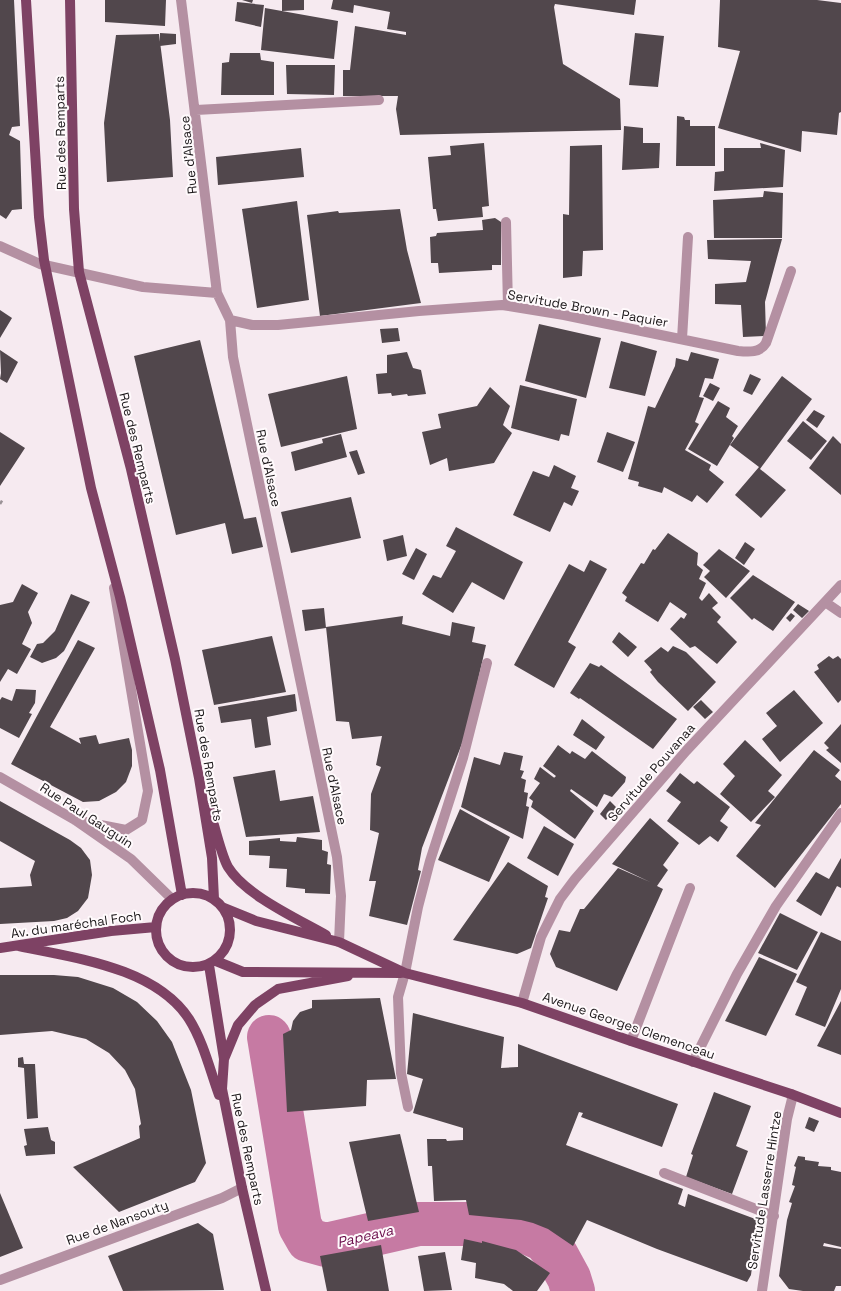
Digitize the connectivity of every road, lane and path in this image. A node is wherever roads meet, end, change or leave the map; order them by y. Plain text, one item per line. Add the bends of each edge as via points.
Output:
1 (26, 0) edge
2 (70, 0) edge
3 (181, 0) edge
4 (379, 100) dead end
5 (196, 110) junction
6 (506, 222) dead end
7 (688, 237) dead end
8 (0, 246) edge
9 (45, 265) junction
10 (791, 271) dead end
11 (79, 272) junction
12 (217, 293) junction
13 (508, 306) junction
14 (230, 320) junction
15 (682, 339) junction
16 (3, 499) dead end
17 (0, 504) edge
18 (106, 545) junction
19 (841, 585) edge
20 (825, 602) junction
21 (841, 613) edge
22 (487, 663) dead end
23 (0, 777) edge
24 (199, 778) junction
25 (841, 813) edge
26 (75, 820) junction
27 (690, 888) dead end
28 (182, 895) junction
29 (172, 899) junction
30 (214, 899) junction
31 (222, 907) junction
32 (156, 926) junction
33 (339, 942) junction
34 (19, 946) junction
35 (0, 948) edge
36 (212, 963) junction
37 (366, 972) junction
38 (405, 973) junction
39 (522, 1002) junction
40 (631, 1041) junction
41 (224, 1059) junction
42 (693, 1062) junction
43 (791, 1094) junction
44 (408, 1107) dead end
45 (841, 1113) edge
46 (230, 1128) junction
47 (664, 1173) dead end
48 (242, 1188) junction
49 (774, 1216) junction
50 (0, 1280) edge
51 (266, 1291) edge
52 (762, 1291) edge

1 - 9 main road, Rue des Remparts via 39,217
2 - 11 main road, Rue des Remparts via 74,209
3 - 5 street, Rue d'Alsace
4 - 5 street
5 - 12 street, Rue d'Alsace
6 - 13 street
7 - 15 street
8 - 9 street
9 - 11 street
9 - 18 main road, Rue des Remparts
10 - 15 street, Servitude Brown - Paquier via 766,343 758,350 738,351
11 - 12 street via 143,287
11 - 24 main road, Rue des Remparts via 131,470 175,659
12 - 14 street, Rue d'Alsace
13 - 14 street, Servitude Brown - Paquier via 420,311 278,325
13 - 15 street, Servitude Brown - Paquier
14 - 33 street, Rue d'Alsace via 233,357 337,857 341,896
16 - 17 path
18 - 26 street via 148,791 142,820 126,830
18 - 28 main road, Rue des Remparts via 160,770
19 - 20 street, Servitude Pouvanaa
20 - 21 street
20 - 39 street, Servitude Pouvanaa via 686,751 575,879 560,899 541,937
22 - 38 street via 463,758 430,861
23 - 26 street, Rue Paul Gauguin
24 - 30 main road, Rue des Remparts via 212,858
24 - 33 main road via 228,866 240,880 281,909
25 - 42 street via 776,906 737,974
26 - 29 street, Rue Paul Gauguin via 131,860
27 - 40 street
28 - 29 main road
28 - 30 main road via 203,894
29 - 32 main road via 161,911
30 - 31 main road
31 - 33 main road via 256,921
31 - 36 main road via 231,925 230,935 228,945
32 - 34 main road, Av. du maréchal Foch
32 - 36 main road via 157,940 171,961 196,968
33 - 38 main road
34 - 35 main road, Av. du maréchal Foch
34 - 46 main road via 89,962 140,978 175,1003 190,1020 198,1038
36 - 37 main road via 243,972
36 - 41 main road, Rue des Remparts
37 - 38 main road
37 - 41 main road via 278,989 255,1005 238,1025
38 - 39 main road, Avenue Georges Clemenceau
38 - 44 street via 398,997 401,1072
39 - 40 main road, Avenue Georges Clemenceau
40 - 42 main road, Avenue Georges Clemenceau
41 - 46 main road, Rue des Remparts via 222,1089
42 - 43 main road, Avenue Georges Clemenceau
43 - 45 main road, Avenue Georges Clemenceau
43 - 49 street, Servitude Lasserre Hintze
46 - 48 main road, Rue des Remparts
47 - 49 street
48 - 50 street, Rue de Nansouty via 222,1198
48 - 51 main road, Rue des Remparts
49 - 52 street, Servitude Lasserre Hintze

